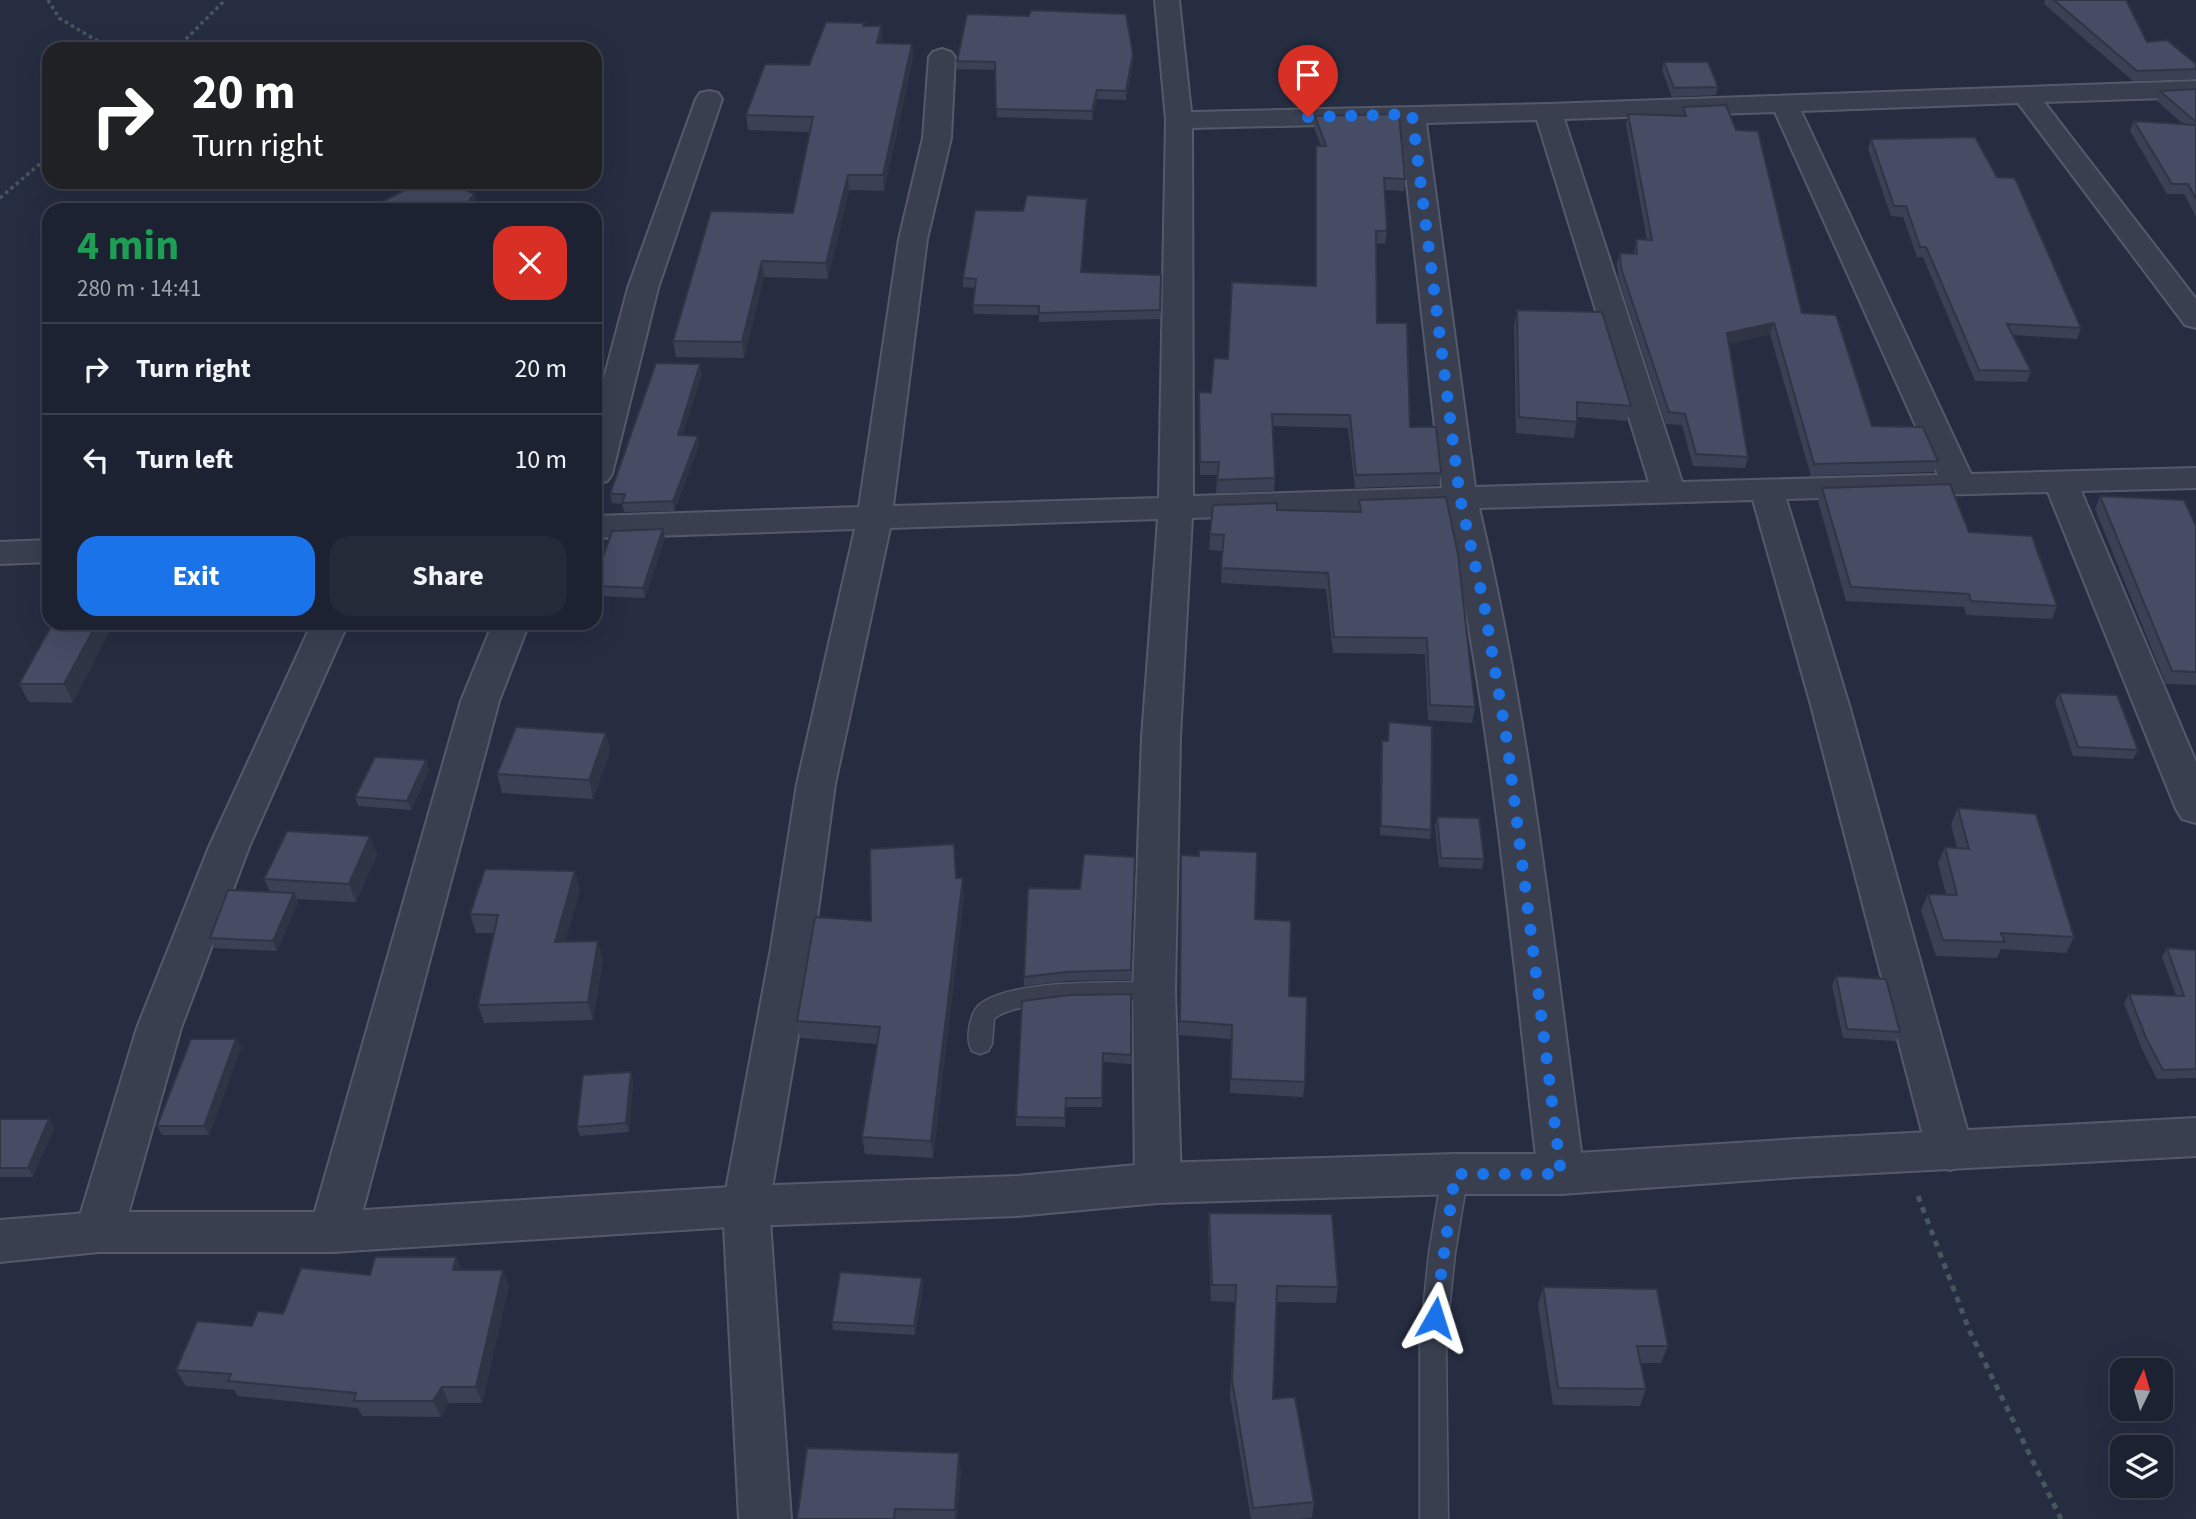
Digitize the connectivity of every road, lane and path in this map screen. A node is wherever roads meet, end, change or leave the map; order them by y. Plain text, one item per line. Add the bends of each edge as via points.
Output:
1 (48, 0) edge
2 (225, 0) edge
3 (1167, 0) edge
4 (99, 42) edge
5 (183, 42) edge
6 (942, 57) dead end
7 (2196, 89) edge
8 (2025, 95) junction
9 (709, 99) dead end
10 (1784, 103) junction
11 (1548, 112) junction
12 (1412, 114) junction
13 (1179, 120) junction
14 (42, 162) edge
15 (0, 198) edge
16 (2196, 319) edge
17 (602, 447) edge
18 (2196, 478) edge
19 (2061, 483) junction
20 (1960, 486) junction
21 (1767, 491) junction
22 (1669, 493) junction
23 (1460, 498) junction
24 (1176, 508) junction
25 (875, 516) junction
26 (602, 527) edge
27 (42, 551) edge
28 (0, 553) edge
29 (327, 630) edge
30 (508, 630) edge
31 (2196, 809) edge
32 (1154, 991) junction
33 (980, 1044) dead end
34 (2196, 1138) edge
35 (1950, 1151) junction
36 (1901, 1153) junction
37 (1455, 1174) junction
38 (1561, 1174) junction
39 (1158, 1183) junction
40 (747, 1206) junction
41 (99, 1232) junction
42 (334, 1232) junction
43 (0, 1241) edge
44 (765, 1519) edge
45 (1434, 1519) edge
46 (2061, 1519) edge

1 - 4 path via 59,18
2 - 5 path
3 - 13 street
6 - 25 street via 937,138 913,239
7 - 8 street
8 - 10 street
8 - 16 street
9 - 17 street via 643,288
10 - 11 street
10 - 20 street
11 - 12 street
11 - 22 street
12 - 13 street
12 - 23 street
13 - 24 street
14 - 15 path
18 - 19 street
19 - 20 street
19 - 31 street
20 - 21 street
21 - 22 street
21 - 35 street via 1830,705
22 - 23 street
23 - 24 street
23 - 38 street via 1484,604 1507,742
24 - 25 street
24 - 32 street via 1161,737
25 - 26 street
25 - 40 street via 816,784
27 - 28 street
29 - 41 street via 229,847 159,1028
30 - 42 street via 480,701
32 - 33 lane via 1058,995 1003,1003 982,1018
32 - 39 street
34 - 35 street
35 - 36 street
36 - 38 street
36 - 46 path via 1970,1332
37 - 38 street
37 - 39 street
37 - 45 lane via 1433,1340
39 - 40 street via 1017,1196
40 - 42 street
40 - 44 street
41 - 42 street
41 - 43 street

